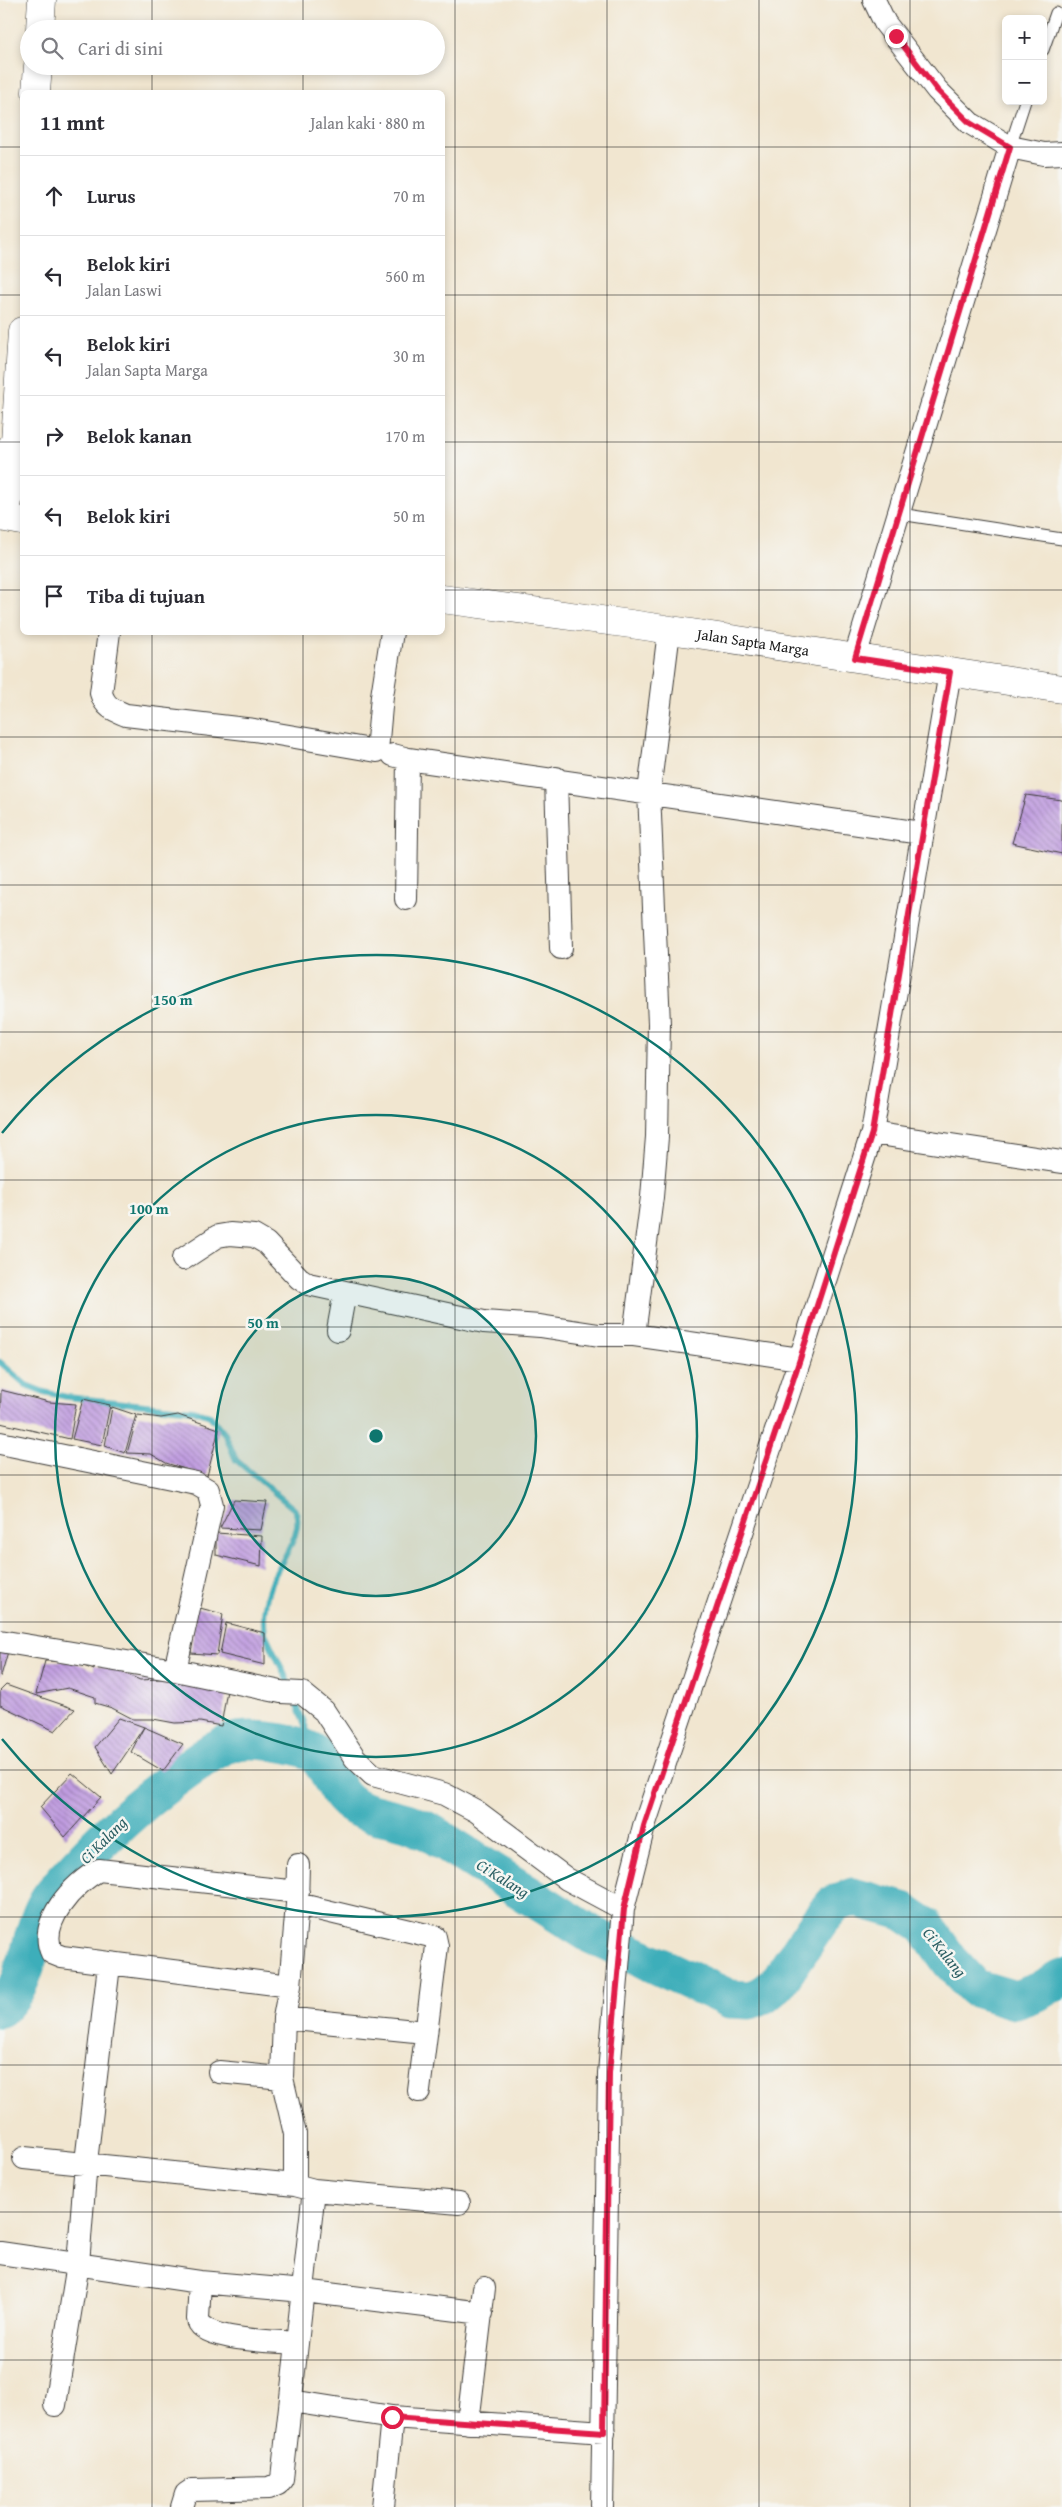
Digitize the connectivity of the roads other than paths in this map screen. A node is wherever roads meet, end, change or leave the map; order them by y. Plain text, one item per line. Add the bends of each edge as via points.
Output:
1 (42, 0) edge
2 (874, 0) edge
3 (1056, 13) dead end
4 (41, 20) edge
5 (1047, 39) edge
6 (37, 75) edge
7 (36, 90) edge
8 (1024, 105) edge
9 (1010, 147) junction
10 (1062, 153) edge
11 (20, 359) edge
12 (13, 456) edge
13 (900, 514) junction
14 (9, 518) edge
15 (1062, 539) edge
16 (445, 599) edge
17 (669, 630) junction
18 (109, 635) edge
19 (392, 635) edge
20 (855, 658) junction
21 (950, 672) junction
22 (1062, 689) edge
23 (377, 751) junction
24 (408, 758) junction
25 (556, 778) junction
26 (649, 792) junction
27 (922, 833) junction
28 (406, 899) dead end
29 (561, 948) dead end
30 (872, 1133) junction
31 (1062, 1162) edge
32 (183, 1259) dead end
33 (345, 1292) junction
34 (338, 1330) dead end
35 (634, 1335) junction
36 (800, 1359) junction
37 (0, 1443) edge
38 (0, 1642) edge
39 (175, 1670) junction
40 (298, 1864) dead end
41 (298, 1898) junction
42 (623, 1916) junction
43 (109, 1965) junction
44 (290, 1986) junction
45 (284, 2018) junction
46 (425, 2032) junction
47 (219, 2072) dead end
48 (282, 2078) junction
49 (418, 2091) dead end
50 (24, 2158) dead end
51 (86, 2162) junction
52 (304, 2188) junction
53 (459, 2204) dead end
54 (0, 2253) edge
55 (78, 2264) junction
56 (200, 2282) junction
57 (484, 2288) dead end
58 (304, 2291) junction
59 (482, 2313) junction
60 (296, 2343) junction
61 (291, 2400) junction
62 (55, 2405) dead end
63 (392, 2417) junction
64 (468, 2423) junction
65 (604, 2432) junction
66 (182, 2507) edge
67 (383, 2507) edge
68 (602, 2507) edge

1 - 4 main road
2 - 9 street via 885,23 937,90 970,123
3 - 5 lane
6 - 7 main road
8 - 9 lane
9 - 10 street via 1044,154
9 - 13 street
11 - 12 main road
12 - 14 main road
13 - 15 lane
13 - 20 street
16 - 17 main road, Jalan Sapta Marga
17 - 20 main road, Jalan Sapta Marga
17 - 26 street
18 - 23 street via 101,693 103,701 112,710 126,715 254,730
19 - 23 street
20 - 21 main road, Jalan Sapta Marga
21 - 22 main road, Jalan Sapta Marga
21 - 27 street
23 - 24 street
24 - 25 street
24 - 28 street
25 - 26 street
25 - 29 street
26 - 27 street
26 - 35 street via 659,1097 652,1197
27 - 30 street
30 - 31 street
30 - 36 street
32 - 33 street via 218,1236 254,1236 266,1243 308,1284
33 - 34 street
33 - 35 street via 484,1322 599,1335
35 - 36 street
36 - 42 street via 644,1826
37 - 39 street via 196,1483 208,1490 212,1505
38 - 39 street
39 - 42 street via 292,1693 324,1711 355,1758 373,1774 444,1794 468,1807 567,1880
40 - 41 street
41 - 43 street via 99,1870 88,1876 68,1897 52,1921 48,1942 56,1956
41 - 44 street
41 - 46 street via 435,1936 437,1946
42 - 65 street via 609,2073
43 - 44 street
43 - 51 street
44 - 45 street
45 - 46 street
45 - 48 street
46 - 49 street
47 - 48 street
48 - 52 street
50 - 51 street
51 - 52 street
51 - 55 street
52 - 53 street
52 - 58 street
54 - 55 street
55 - 56 street
55 - 62 street
56 - 58 street
56 - 60 street via 198,2324 203,2330 222,2336
57 - 59 street
58 - 59 street
58 - 60 street
59 - 64 street
60 - 61 street
61 - 63 street
61 - 66 street via 283,2474 278,2484 269,2488 192,2490 186,2494
63 - 64 street
63 - 67 street
64 - 65 street
65 - 68 street

